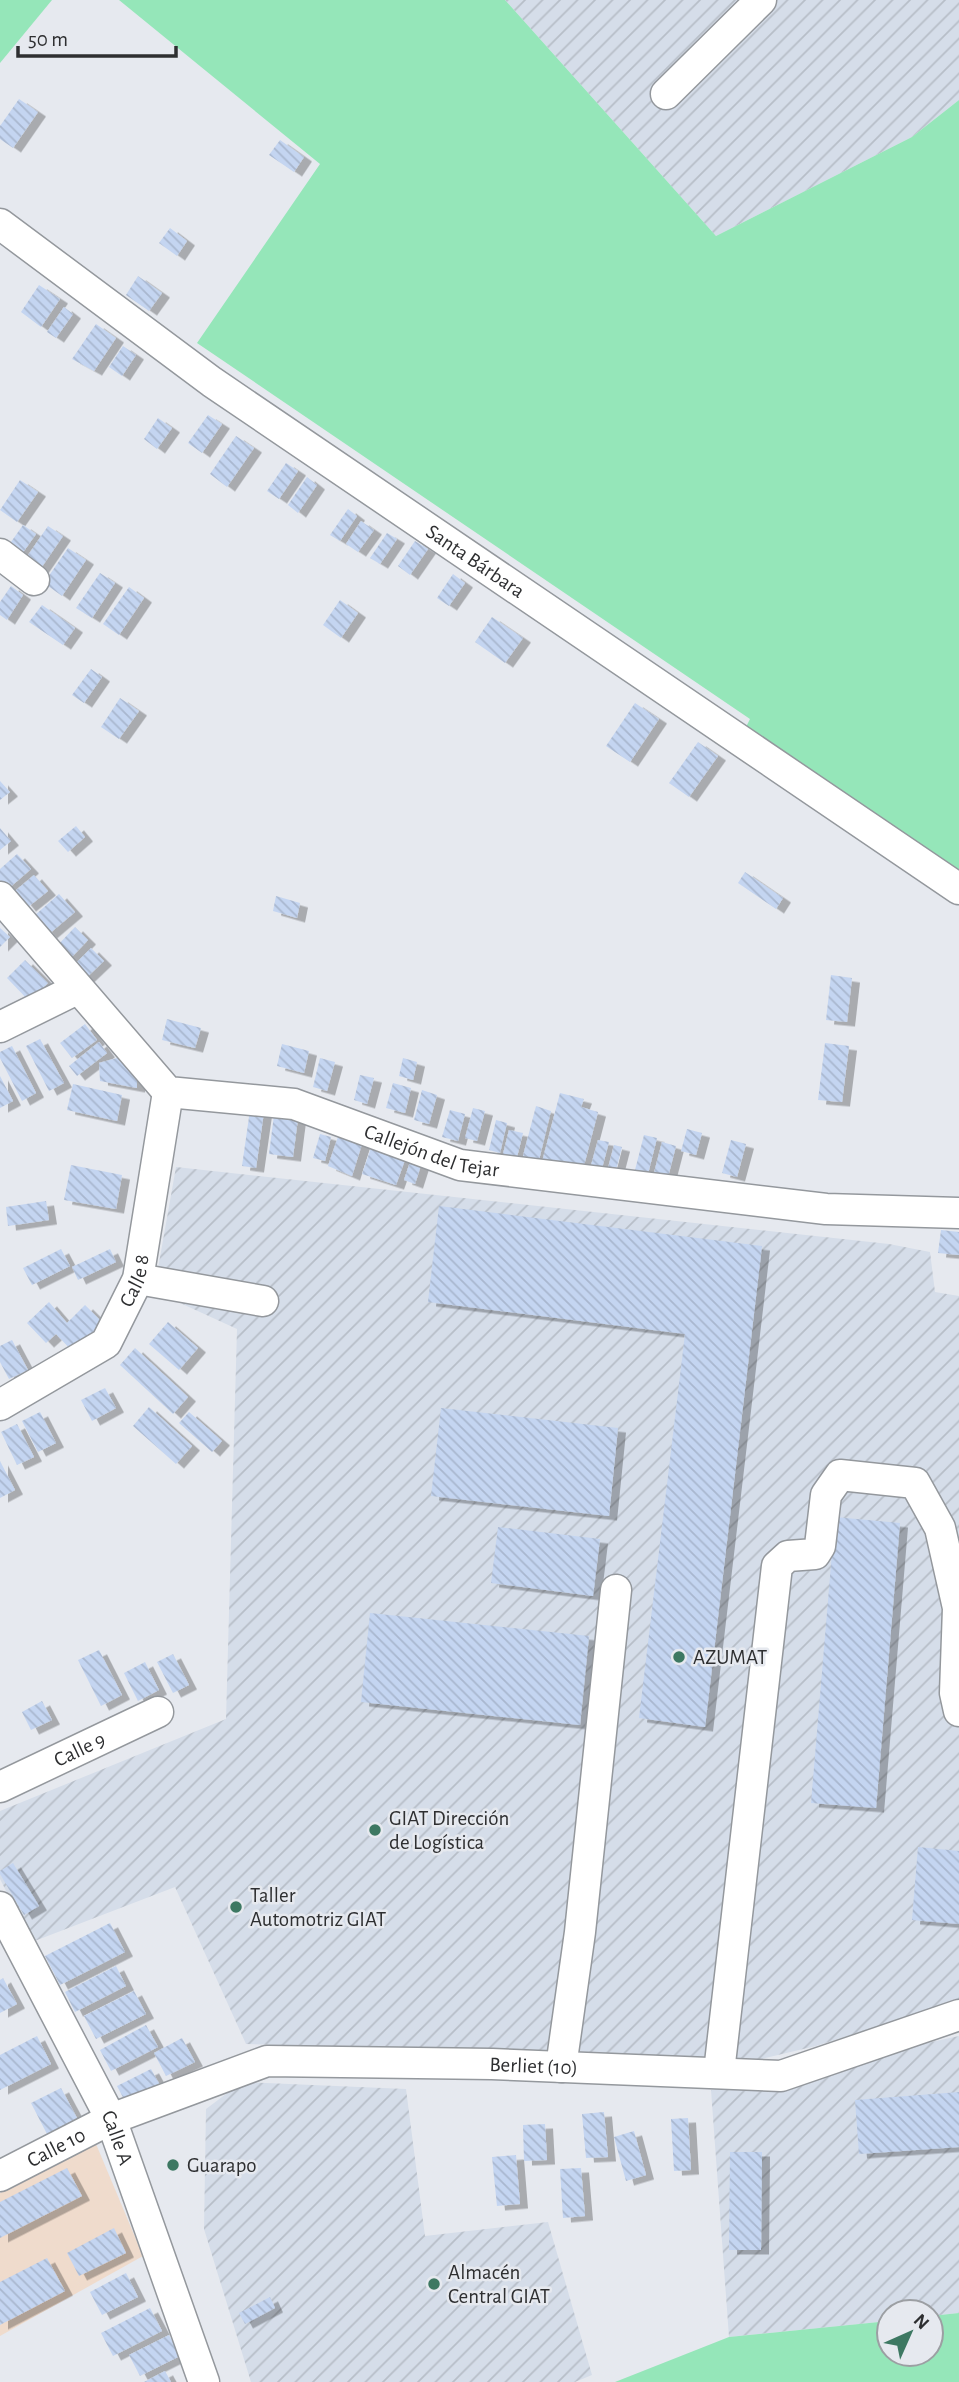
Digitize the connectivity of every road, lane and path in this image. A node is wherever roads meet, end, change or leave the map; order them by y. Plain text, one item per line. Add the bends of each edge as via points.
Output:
1 (761, 0) edge
2 (666, 94) dead end
3 (0, 224) edge
4 (0, 554) edge
5 (34, 580) dead end
6 (959, 889) edge
7 (0, 897) edge
8 (77, 989) junction
9 (0, 1027) edge
10 (168, 1092) junction
11 (959, 1213) edge
12 (138, 1279) junction
13 (263, 1300) dead end
14 (0, 1405) edge
15 (616, 1590) dead end
16 (959, 1711) edge
17 (158, 1712) dead end
18 (0, 1787) edge
19 (0, 1908) edge
20 (959, 2015) edge
21 (561, 2067) junction
22 (719, 2072) junction
23 (111, 2119) junction
24 (0, 2176) edge
25 (204, 2382) edge

1 - 2 street
3 - 6 street, Santa Bárbara via 212,382
4 - 5 street
7 - 8 street
8 - 9 street
8 - 10 street
10 - 11 street, Callejón del Tejar via 294,1104 460,1165 826,1209
10 - 12 street, Calle 8
12 - 13 street
12 - 14 street, Calle 8 via 106,1343
15 - 21 street via 582,1919
16 - 22 street via 955,1693 958,1608 940,1528 915,1483 841,1475 826,1494 815,1554 788,1556 777,1566
17 - 18 street, Calle 9
19 - 23 street, Calle A
20 - 22 street, Berliet (10) via 781,2076
21 - 22 street, Berliet (10)
21 - 23 street, Berliet (10) via 267,2061
23 - 24 street, Calle 10
23 - 25 street, Calle A

